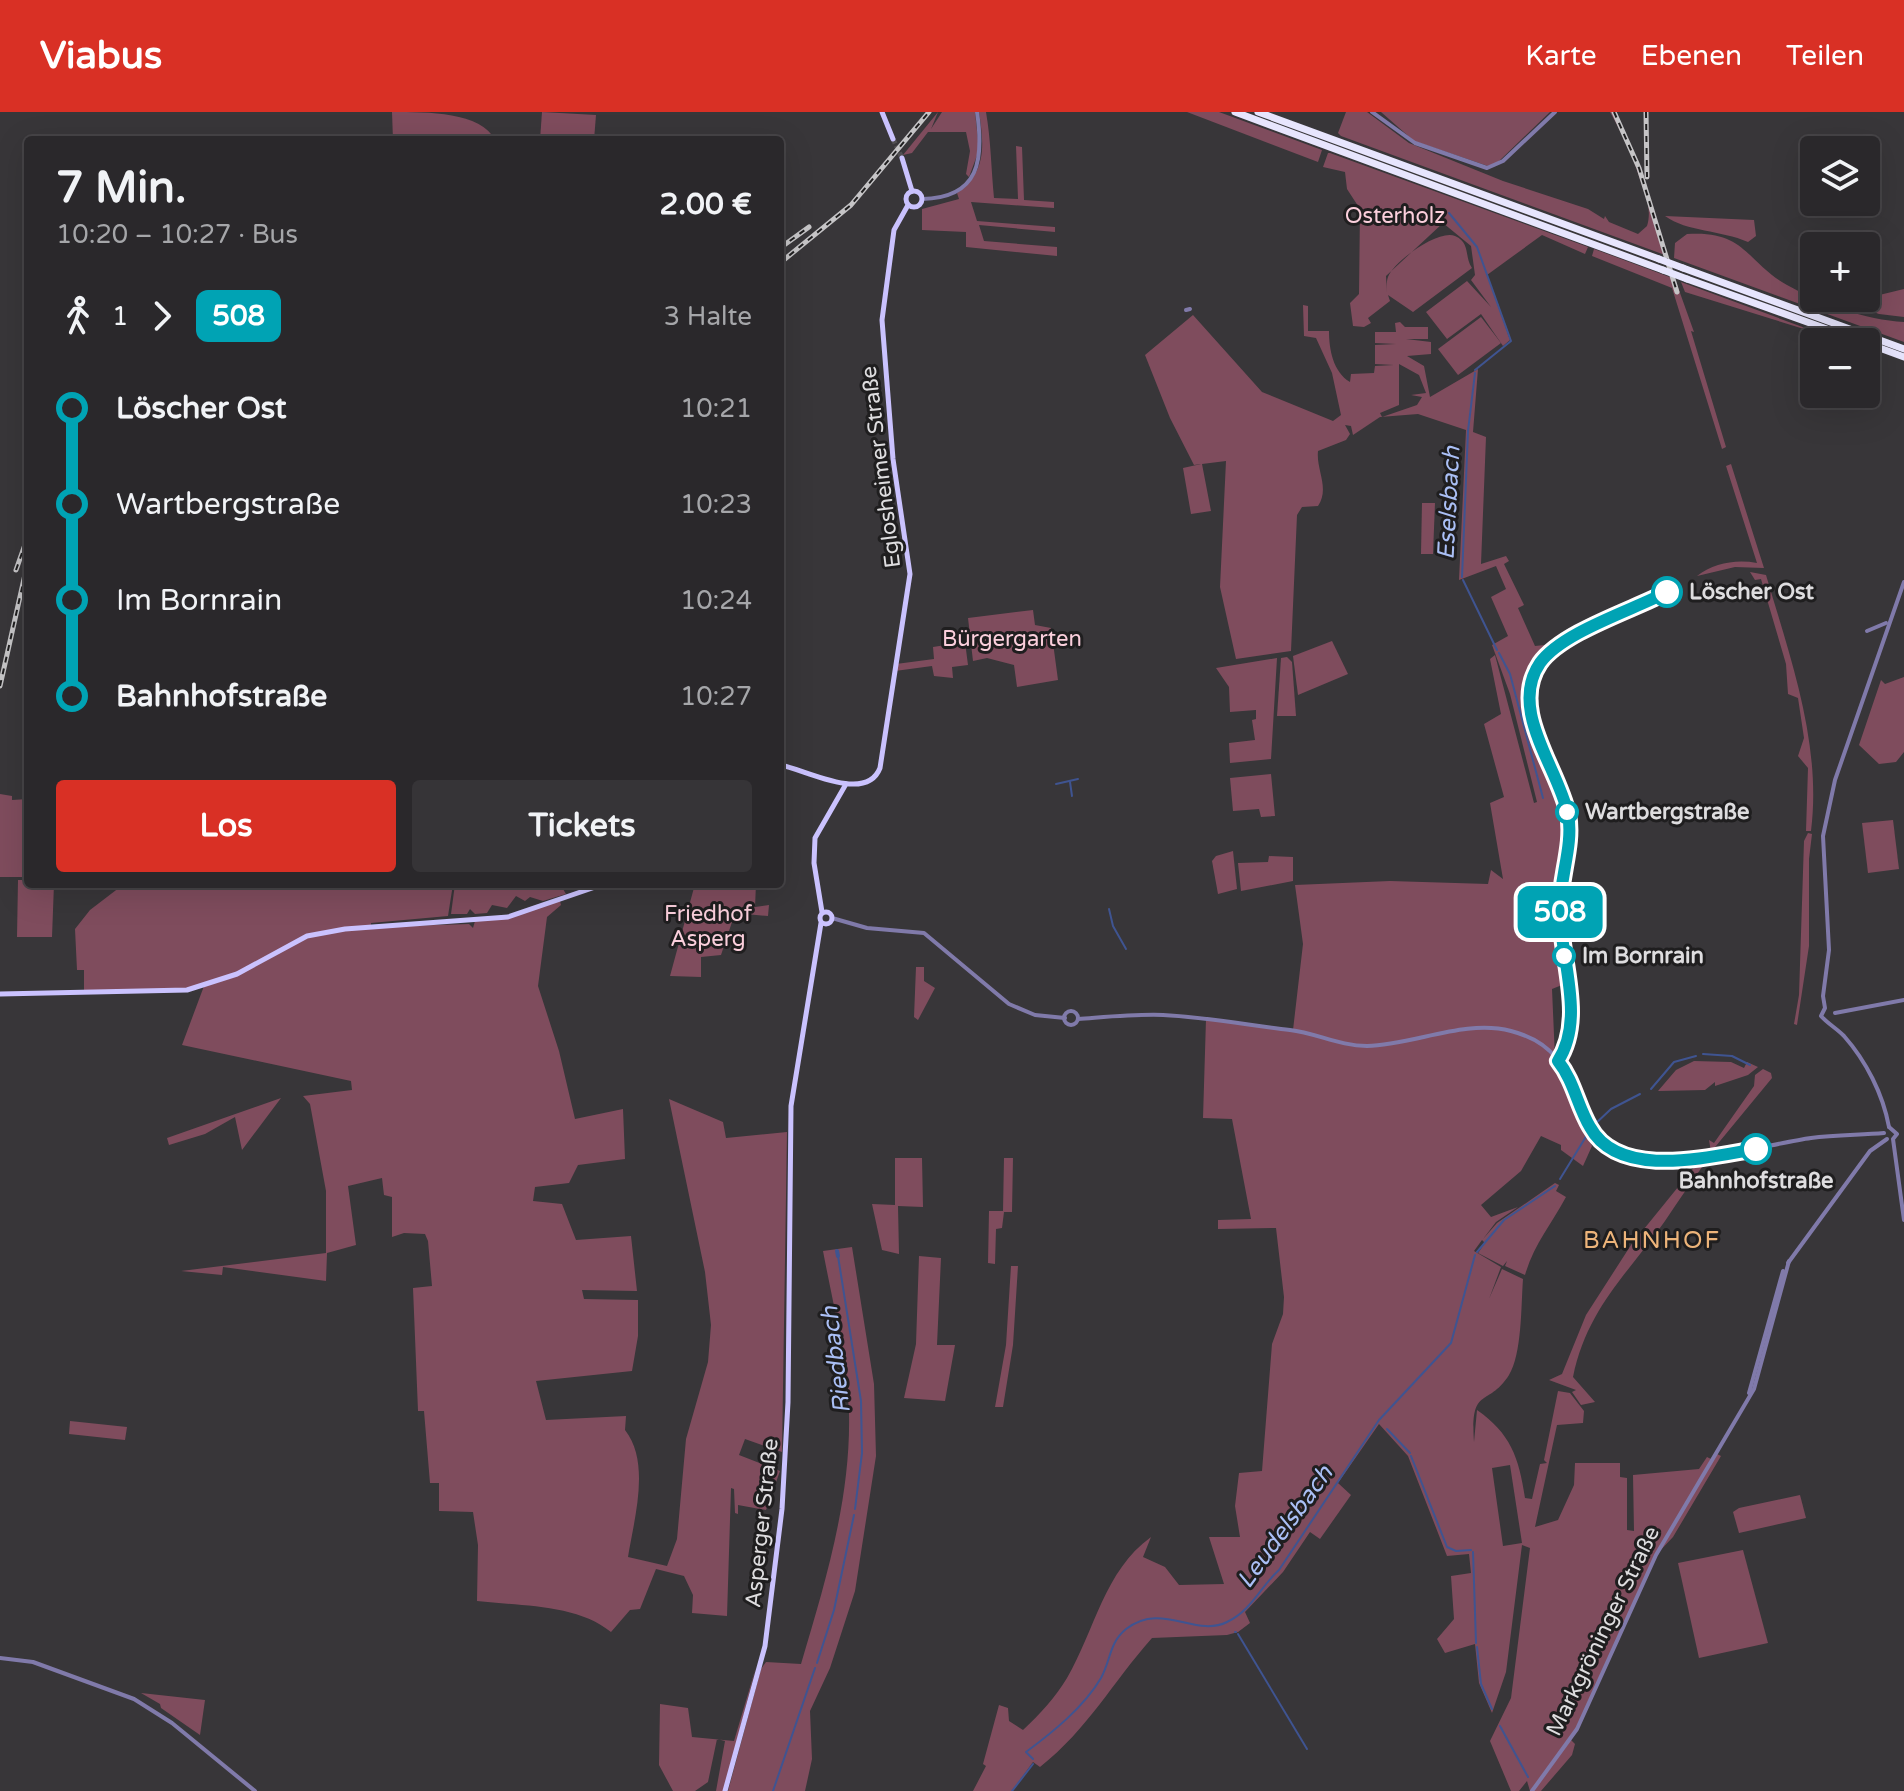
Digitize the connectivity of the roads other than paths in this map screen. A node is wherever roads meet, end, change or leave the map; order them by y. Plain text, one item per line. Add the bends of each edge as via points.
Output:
1 (882, 112) edge
2 (977, 112) edge
3 (1235, 112) edge
4 (1258, 112) edge
5 (1372, 112) edge
6 (1555, 112) edge
7 (893, 139) tunnel mouth
8 (902, 158) tunnel mouth
9 (912, 191) junction
10 (922, 199) junction
11 (908, 205) junction
12 (1825, 328) edge
13 (1880, 348) edge
14 (1904, 349) edge
15 (1904, 357) edge
16 (1904, 582) edge
17 (1888, 622) junction
18 (1867, 631) dead end
19 (784, 766) edge
20 (846, 784) junction
21 (593, 888) edge
22 (822, 912) junction
23 (832, 918) junction
24 (821, 923) junction
25 (0, 994) edge
26 (1904, 1000) edge
27 (1825, 1008) junction
28 (1835, 1013) junction
29 (1065, 1018) junction
30 (1078, 1019) junction
31 (1830, 1021) junction
32 (1889, 1127) junction
33 (1869, 1134) junction
34 (1888, 1137) junction
35 (1874, 1148) junction
36 (1904, 1220) edge
37 (0, 1658) edge
38 (255, 1791) edge
39 (725, 1791) edge
40 (1532, 1791) edge

1 - 7 main road
2 - 10 street via 981,151 971,178 946,197
3 - 12 highway, bridge
4 - 14 highway, bridge
5 - 6 street via 1415,143 1483,168 1503,161
8 - 9 main road
9 - 10 main road
9 - 11 main road via 906,195
10 - 11 main road via 916,207
11 - 20 main road, Eglosheimer Straße via 894,230 882,320 893,459 910,574 876,776
13 - 15 highway
16 - 17 street
17 - 18 street
17 - 27 street via 1826,810
19 - 20 main road
20 - 22 main road via 815,838
21 - 25 main road via 501,919 307,936 228,978 187,990
22 - 23 main road
22 - 24 main road
23 - 24 main road
23 - 29 street via 924,933 1009,1004 1035,1015
24 - 39 main road, Asperger Straße via 791,1106 787,1456 769,1622
26 - 28 street
27 - 28 street
27 - 31 street via 1822,1017
28 - 31 street
29 - 30 street via 1070,1024
29 - 30 street via 1072,1011
30 - 33 street via 1160,1015 1293,1030 1366,1046 1481,1028 1512,1032 1536,1042 1558,1061 1591,1129 1604,1145 1631,1158 1695,1157
31 - 32 street via 1864,1063
32 - 34 street, Markgröninger Straße
32 - 34 street via 1896,1130
33 - 34 street
33 - 35 street
34 - 35 street, Markgröninger Straße
34 - 36 street
35 - 40 street, Markgröninger Straße via 1789,1261 1748,1399 1650,1567 1577,1729
37 - 38 street via 33,1662 122,1693 158,1714

